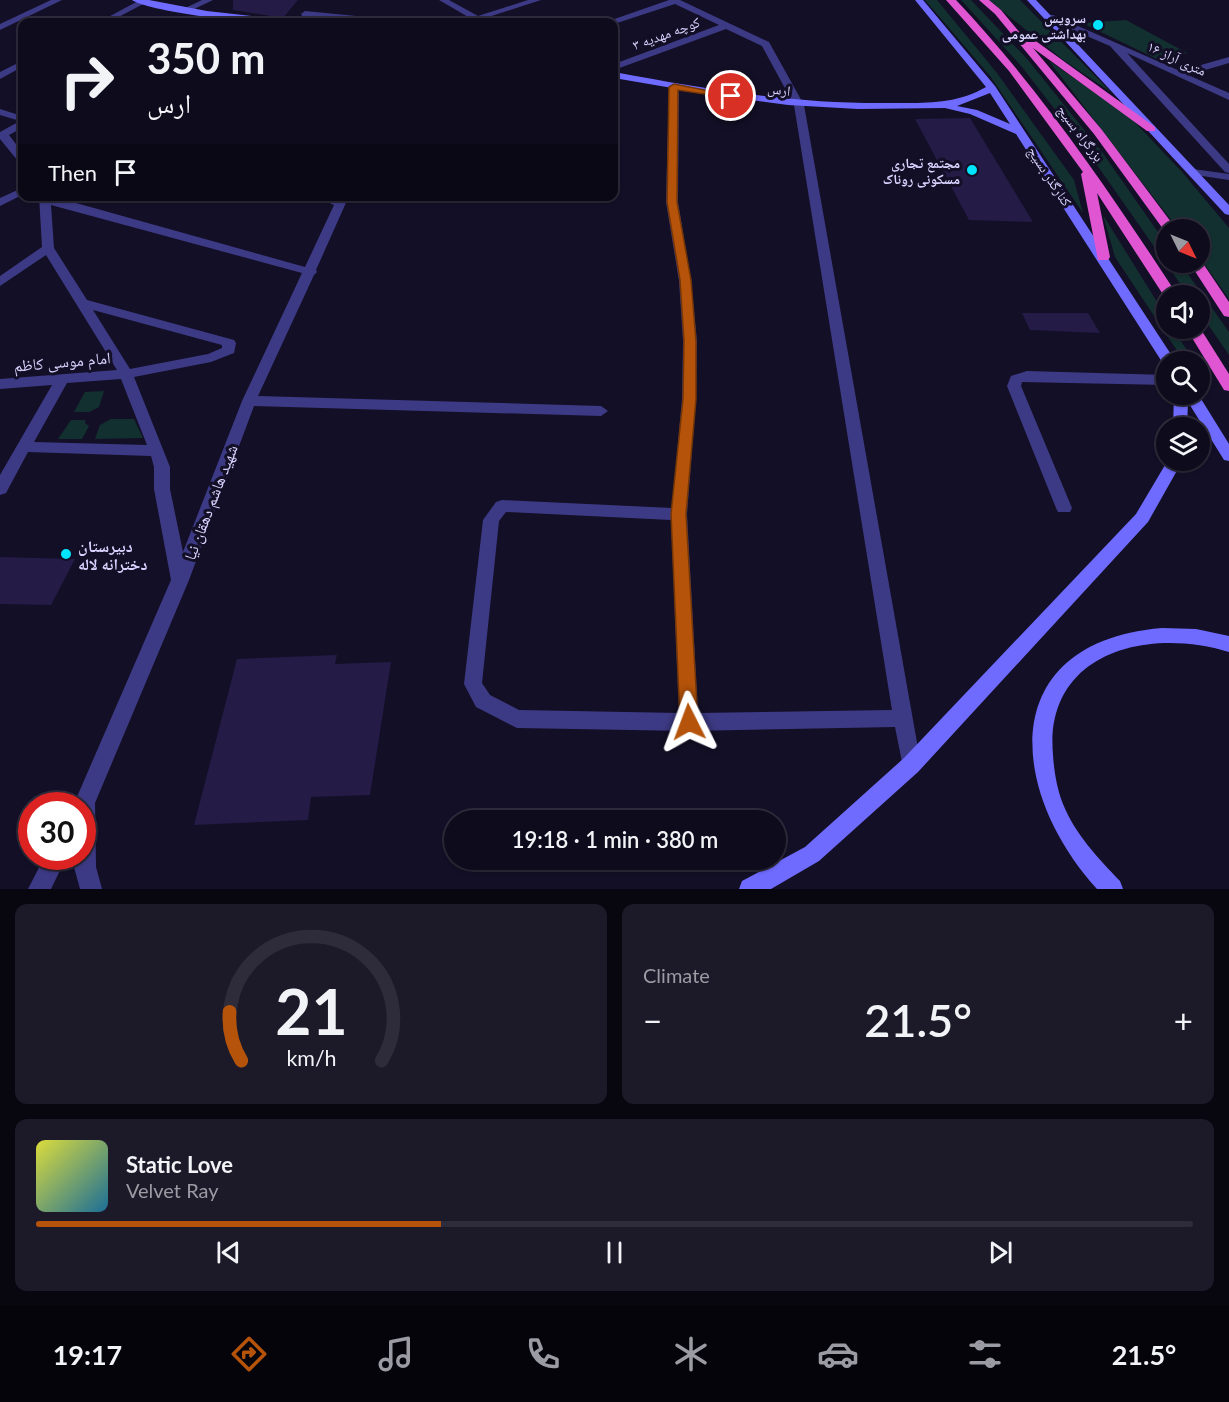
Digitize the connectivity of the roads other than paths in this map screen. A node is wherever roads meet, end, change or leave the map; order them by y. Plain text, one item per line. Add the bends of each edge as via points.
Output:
1 (58, 0) edge
2 (209, 0) edge
3 (443, 0) edge
4 (537, 0) edge
5 (674, 0) edge
6 (919, 0) edge
7 (951, 0) edge
8 (984, 0) edge
9 (1032, 0) edge
10 (140, 1) edge
11 (185, 10) junction
12 (207, 14) junction
13 (305, 14) edge
14 (1050, 17) junction
15 (19, 18) edge
16 (110, 18) edge
17 (200, 18) edge
18 (232, 18) edge
19 (346, 18) edge
20 (476, 18) edge
21 (481, 18) edge
22 (18, 19) edge
23 (618, 19) edge
24 (728, 25) junction
25 (1010, 26) junction
26 (0, 27) edge
27 (1113, 44) junction
28 (1229, 60) edge
29 (18, 66) edge
30 (618, 66) edge
31 (1180, 74) junction
32 (0, 76) edge
33 (618, 76) edge
34 (674, 87) junction
35 (992, 88) junction
36 (1229, 97) edge
37 (799, 105) junction
38 (943, 105) junction
39 (0, 112) edge
40 (18, 118) edge
41 (18, 126) edge
42 (1151, 129) junction
43 (1022, 133) junction
44 (2, 135) edge
45 (18, 154) edge
46 (1085, 164) junction
47 (1229, 170) edge
48 (1193, 172) junction
49 (1229, 177) edge
50 (18, 193) edge
51 (45, 201) edge
52 (56, 201) edge
53 (342, 201) edge
54 (0, 203) edge
55 (1229, 212) edge
56 (1163, 219) edge
57 (48, 248) junction
58 (1103, 257) junction
59 (310, 272) junction
60 (1202, 273) edge
61 (0, 282) edge
62 (1164, 285) edge
63 (82, 303) junction
64 (1229, 313) edge
65 (1200, 339) edge
66 (1162, 351) edge
67 (126, 374) junction
68 (62, 379) junction
69 (1156, 380) edge
70 (0, 384) edge
71 (1229, 386) edge
72 (249, 401) junction
73 (1197, 405) edge
74 (601, 411) dead end
75 (24, 447) junction
76 (157, 452) junction
77 (1229, 456) edge
78 (1170, 471) edge
79 (0, 489) edge
80 (1064, 508) dead end
81 (678, 514) junction
82 (180, 580) junction
83 (1229, 644) edge
84 (903, 718) junction
85 (689, 722) junction
86 (910, 765) junction
87 (90, 792) edge
88 (49, 870) edge
89 (86, 870) edge
90 (39, 889) edge
91 (91, 889) edge
92 (750, 889) edge
93 (1112, 889) edge

1 - 15 street
2 - 11 street
3 - 20 street
4 - 21 street
5 - 23 street
5 - 24 street
6 - 35 main road, کنارگذر بسیج
7 - 46 highway, بزرگراه بسیج
8 - 25 highway, بزرگراه بسیج
9 - 14 main road
10 - 11 main road
10 - 16 street
11 - 12 main road
12 - 17 street
12 - 18 main road
13 - 19 street
14 - 27 street, ۱۶ متری آراز
14 - 42 main road
22 - 26 street
24 - 30 street, کوچه مهدیه ۳
24 - 37 street via 766,44
25 - 42 highway
25 - 56 highway, بزرگراه بسیج via 1098,132
27 - 31 street, ۱۶ متری آراز
27 - 47 street
28 - 31 street
29 - 32 street
31 - 36 street, ۱۶ متری آراز
33 - 34 main road, ارس
34 - 37 main road, ارس
34 - 81 street via 672,202 686,280 690,341 689,399
35 - 38 main road via 974,100
35 - 43 main road, کنارگذر بسیج
37 - 38 main road, ارس
37 - 84 street
38 - 43 main road via 973,112
39 - 40 street
41 - 44 street
42 - 48 main road
43 - 58 main road, کنارگذر بسیج
44 - 45 street
46 - 58 highway
46 - 62 highway, بزرگراه بسیج
48 - 49 street
48 - 55 main road
50 - 54 street
51 - 57 street
52 - 59 street
53 - 59 street, شهید هاشم دهقان نیا
57 - 61 street
57 - 63 street
58 - 66 main road, کنارگذر بسیج
59 - 72 street, شهید هاشم دهقان نیا
60 - 64 highway
63 - 67 street
63 - 67 street, امام موسی کاظم via 228,343 229,350 212,358
65 - 71 highway
67 - 68 street, امام موسی کاظم
67 - 76 street
68 - 70 street, امام موسی کاظم
68 - 75 street
69 - 80 street via 1028,376 1016,379 1014,386
72 - 74 street
72 - 82 street, شهید هاشم دهقان نیا
73 - 77 main road
75 - 76 street
75 - 79 street
76 - 82 street
78 - 86 main road via 1142,518
81 - 85 street
81 - 85 street via 502,506 491,520 473,684 483,701 517,719
82 - 87 street, شهید هاشم دهقان نیا
83 - 93 main road via 1211,638 1164,634 1127,639 1096,650 1068,670 1050,695 1042,725 1043,761 1051,800 1091,867
84 - 85 street
84 - 86 street
86 - 92 main road via 813,854
88 - 90 street
89 - 91 street

